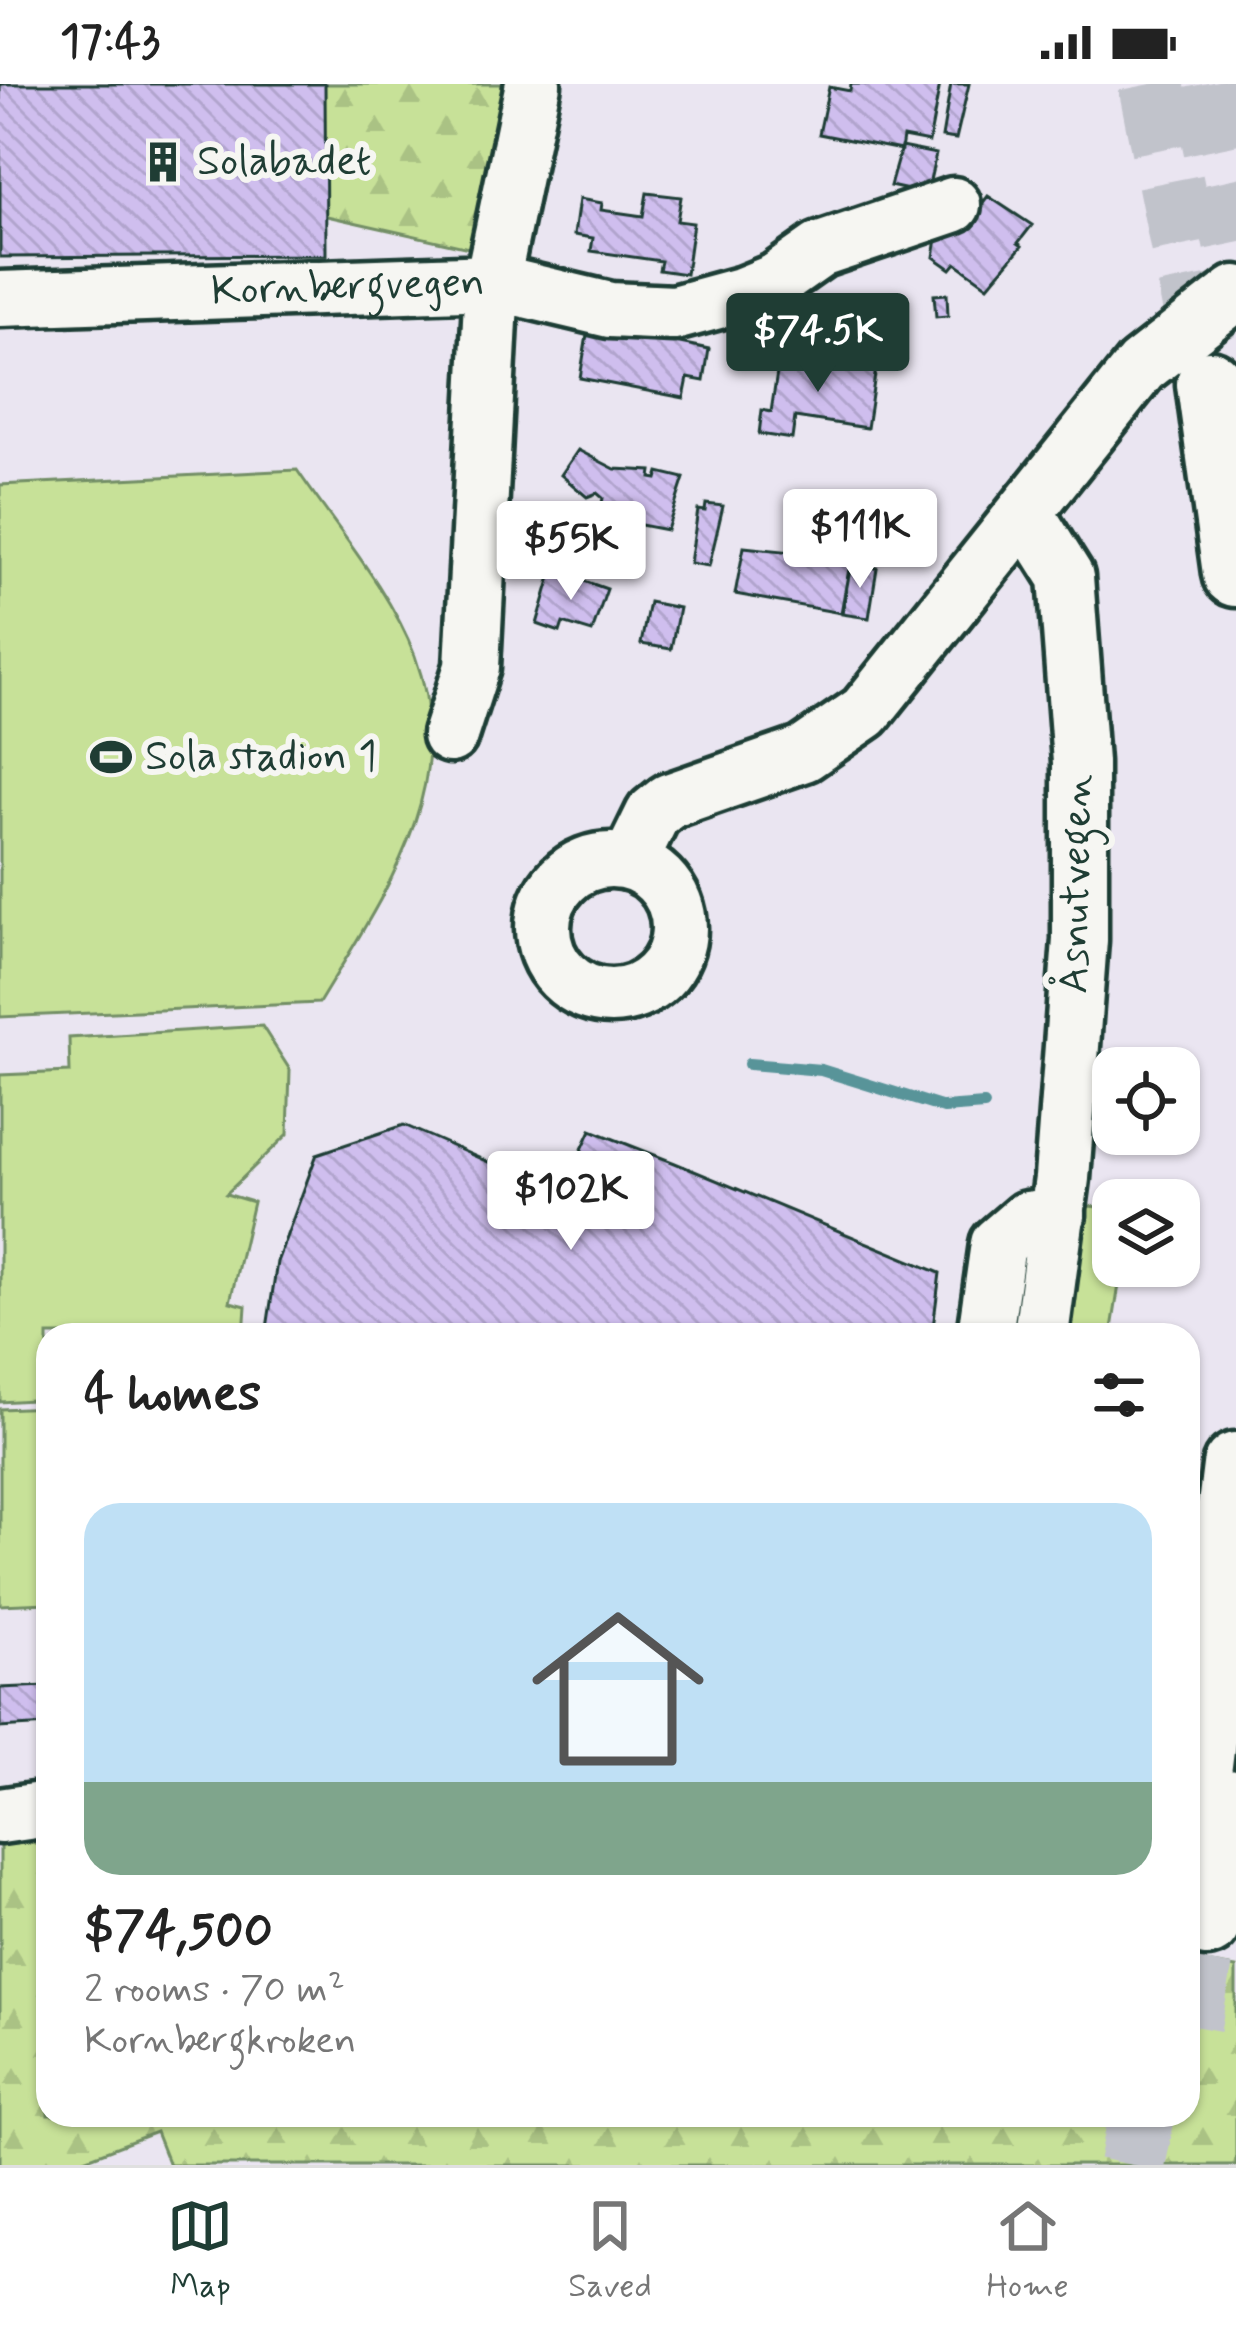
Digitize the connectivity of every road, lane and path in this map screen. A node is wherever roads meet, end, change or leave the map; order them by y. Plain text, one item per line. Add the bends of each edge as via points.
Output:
1 (533, 84) edge
2 (953, 206) dead end
3 (492, 282) junction
4 (1236, 293) edge
5 (0, 299) edge
6 (1210, 384) tunnel mouth
7 (1027, 514) junction
8 (1236, 573) edge
9 (451, 735) dead end
10 (629, 861) dead end
11 (1058, 1215) junction
12 (988, 1323) edge
13 (1043, 1323) edge
14 (1236, 1466) edge
15 (1200, 1756) edge
16 (1236, 1758) edge
17 (36, 1811) edge
18 (0, 1816) edge
19 (1207, 1924) tunnel mouth

1 - 3 street, Kornbergvegen
2 - 3 street via 820,250 758,289 674,313 610,310
3 - 5 street, Kornbergvegen
3 - 9 street via 472,667
4 - 7 street via 1141,367
6 - 8 highway
7 - 10 street via 865,712 804,754 669,801 653,814
7 - 11 street, Åsnutvegen via 1066,577 1077,663 1080,940
11 - 12 street via 1027,1219 998,1244
11 - 13 street, Åsnutvegen
14 - 15 highway
16 - 19 highway
17 - 18 street

